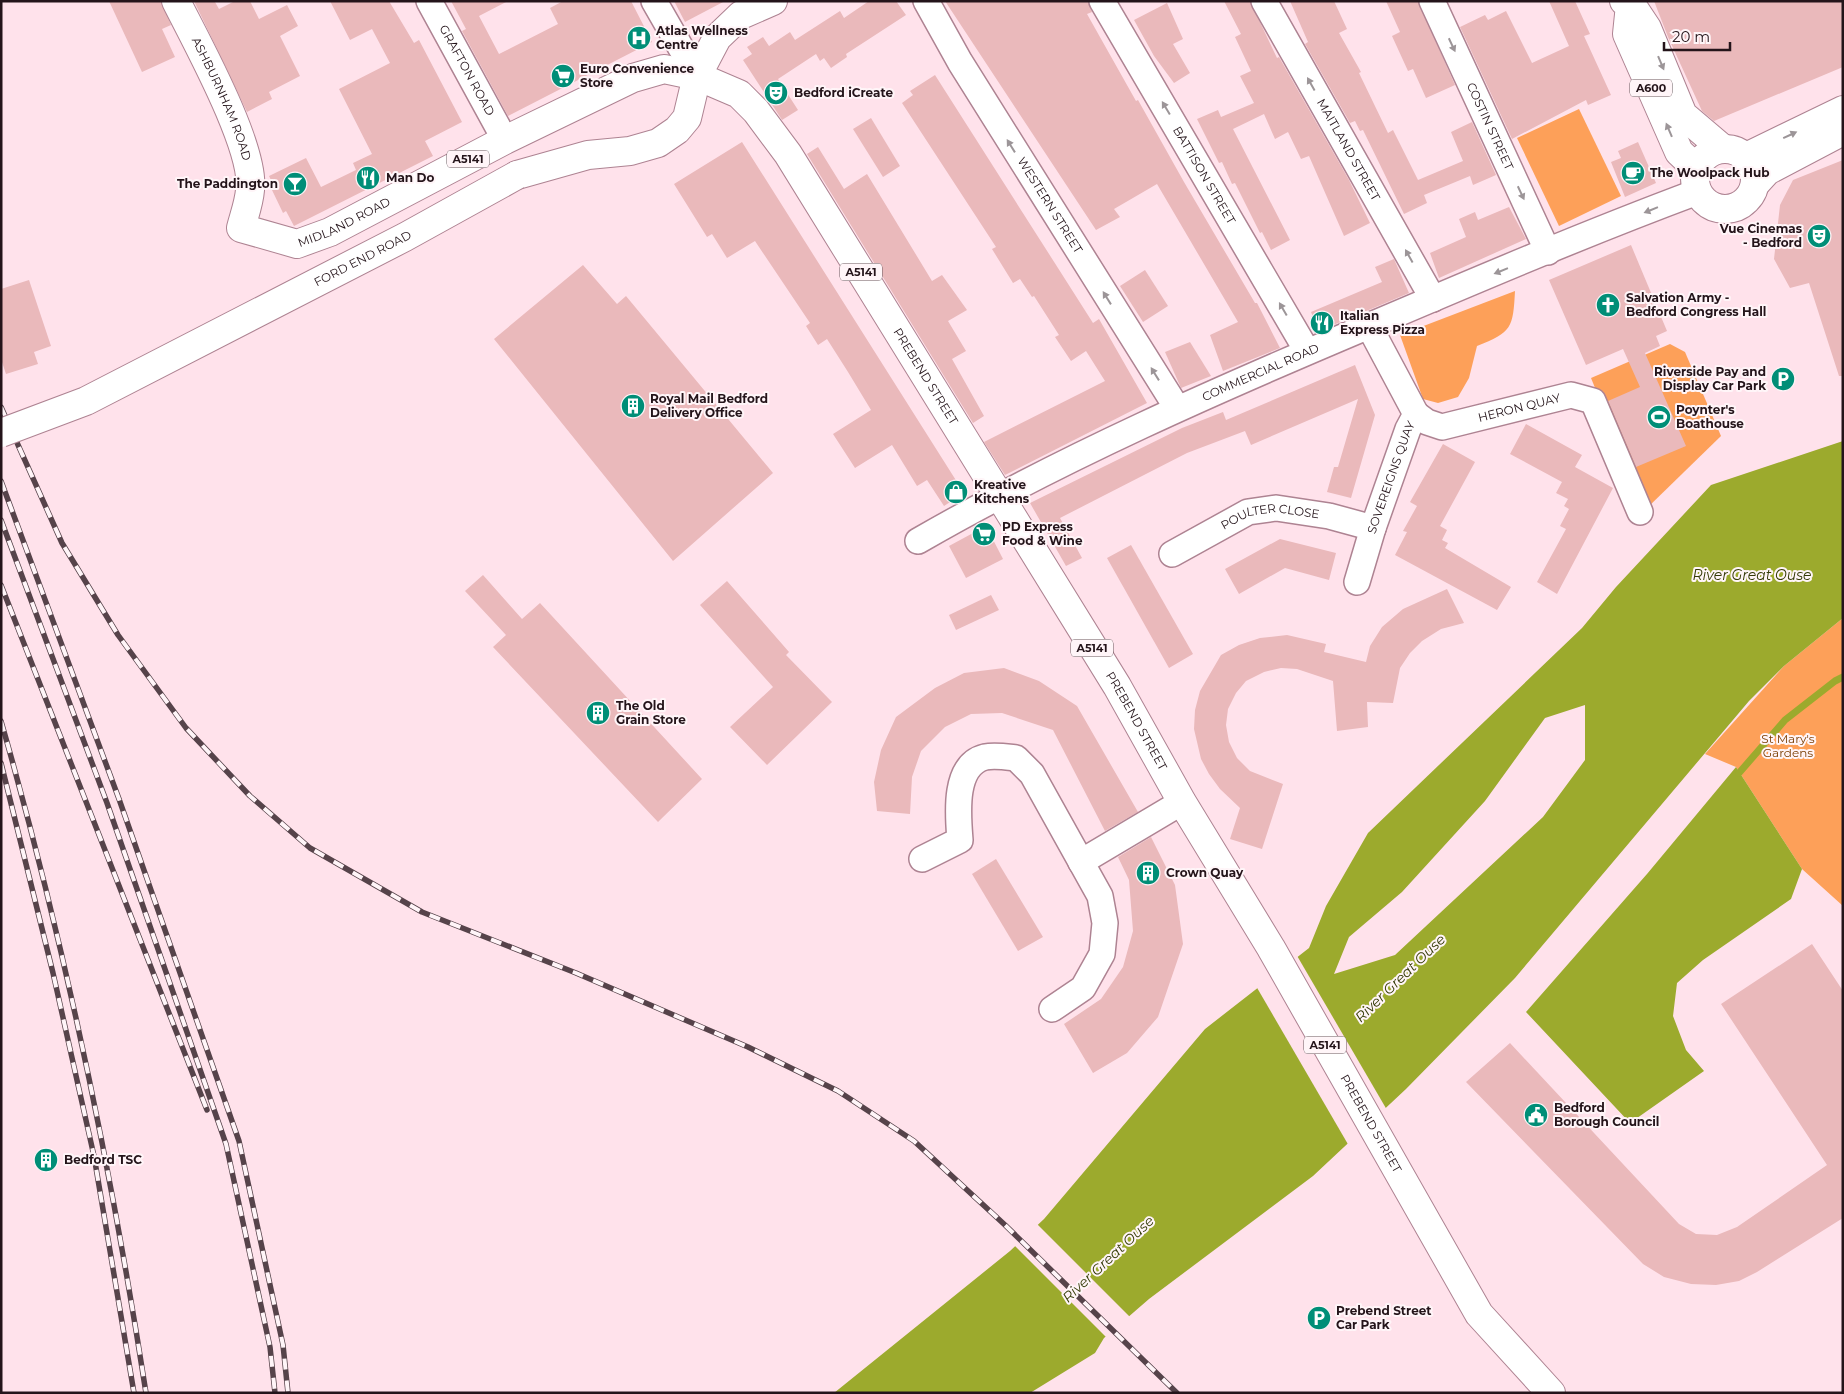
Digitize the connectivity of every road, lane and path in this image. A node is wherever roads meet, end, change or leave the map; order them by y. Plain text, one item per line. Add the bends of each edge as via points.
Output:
1 (176, 1) edge
2 (429, 1) edge
3 (654, 1) edge
4 (773, 1) edge
5 (926, 1) edge
6 (1264, 1) edge
7 (1432, 1) edge
8 (1628, 2) edge
9 (1110, 4) edge
10 (697, 76) junction
11 (1843, 110) edge
12 (1843, 131) edge
13 (505, 140) junction
14 (1734, 153) junction
15 (1697, 180) junction
16 (1756, 183) junction
17 (241, 228) joint
18 (1548, 252) junction
19 (1433, 299) junction
20 (1369, 326) junction
21 (1308, 351) junction
22 (1177, 408) junction
23 (1416, 414) junction
24 (1, 433) edge
25 (1000, 494) junction
26 (1640, 512) dead end
27 (1373, 528) junction
28 (918, 541) dead end
29 (1172, 554) dead end
30 (1357, 582) dead end
31 (1182, 802) junction
32 (922, 859) dead end
33 (1081, 862) junction
34 (1052, 1009) dead end
35 (1551, 1393) edge

1 - 17 main road, ASHBURNHAM ROAD / A5141 via 237,129 249,167 251,189
2 - 13 street, GRAFTON ROAD
3 - 10 street
4 - 10 main road via 741,15 717,38
22 -> 5 street, WESTERN STREET via 960,62
19 -> 6 street, MAITLAND STREET
7 -> 18 street, COSTIN STREET
8 -> 14 main road, A600 via 1647,28 1683,116
15 -> 8 main road, A600 via 1679,152 1627,34
21 -> 9 street, BATTISON STREET
10 - 13 main road, MIDLAND ROAD / A5141 via 664,69 633,78
10 - 24 main road, FORD END ROAD, bridge via 687,118 677,130 658,143 630,151 588,155 518,176 86,401
10 - 25 main road, PREBEND STREET / A5141 via 739,94 788,154
14 -> 11 main road
12 - 16 main road via 1767,171
13 - 17 main road, MIDLAND ROAD / A5141 via 330,232 297,244
14 - 15 main road via 1706,155
14 - 16 main road via 1754,167
15 - 16 main road via 1709,205 1726,210 1741,206 1752,195
15 -> 18 street, COMMERCIAL ROAD
18 -> 19 street, COMMERCIAL ROAD
19 - 20 street, COMMERCIAL ROAD
20 - 21 street, COMMERCIAL ROAD
20 - 23 street, SOVEREIGNS QUAY
21 - 22 street, COMMERCIAL ROAD
22 - 25 street, COMMERCIAL ROAD
23 - 26 street, HERON QUAY via 1442,427 1572,395 1593,401
23 - 27 street, SOVEREIGNS QUAY via 1408,428
25 - 28 street, COMMERCIAL ROAD
25 - 31 main road, PREBEND STREET / A5141 via 1117,686
27 - 29 street, POULTER CLOSE via 1309,512 1276,508 1248,512
27 - 30 street, SOVEREIGNS QUAY
31 - 33 street
31 - 35 main road, PREBEND STREET / A5141 via 1271,948 1479,1314
32 - 33 street via 960,840 957,806 965,771 984,757 1001,757 1016,758 1032,774
33 - 34 street via 1100,896 1105,923 1102,954 1083,988

